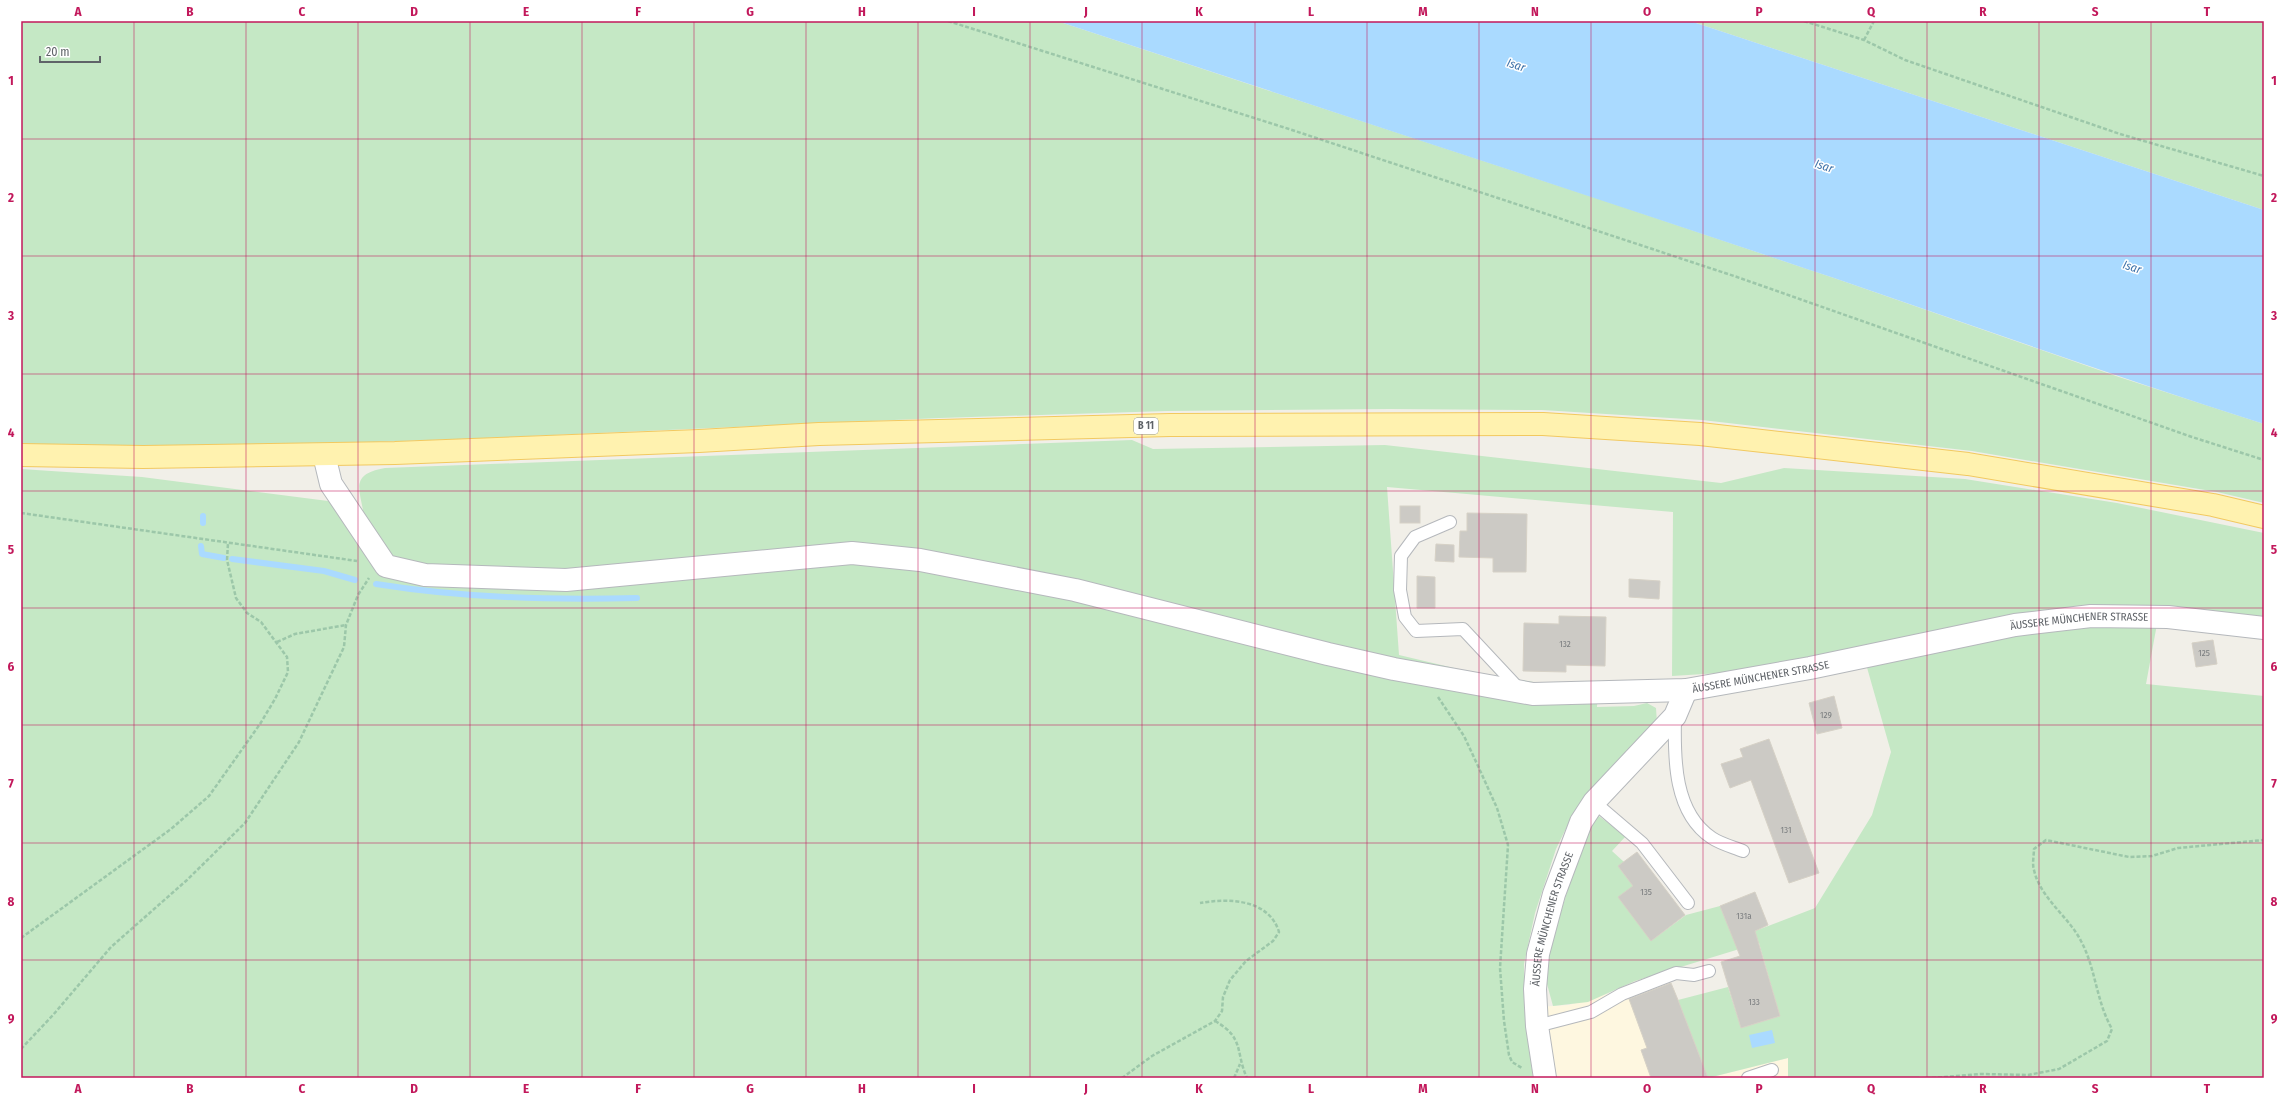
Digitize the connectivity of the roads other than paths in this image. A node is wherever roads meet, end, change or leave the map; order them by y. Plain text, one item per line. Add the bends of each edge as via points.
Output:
1 (21, 455) edge
2 (324, 455) junction
3 (2264, 517) edge
4 (1450, 522) dead end
5 (2264, 628) edge
6 (1686, 690) junction
7 (1521, 691) junction
8 (1675, 716) junction
9 (1594, 802) junction
10 (1744, 851) dead end
11 (1688, 903) dead end
12 (1709, 971) dead end
13 (1537, 1026) junction
14 (1772, 1070) dead end
15 (1544, 1074) edge
16 (1748, 1078) edge

1 - 2 main road, B 11
2 - 3 main road, B 11 via 486,451 819,434 1170,426 1543,424 1700,434 1968,464 2213,505
2 - 7 street via 331,484 386,566 425,575 566,580 852,553 920,560 1075,590 1328,654
4 - 7 lane via 1415,537 1401,556 1400,590 1405,616 1416,631 1463,629
5 - 6 street, ÄUSSERE MÜNCHENER STRASSE via 2168,617 2084,617 2015,625 1810,668
6 - 7 street via 1533,694
6 - 8 street, ÄUSSERE MÜNCHENER STRASSE
8 - 9 street, ÄUSSERE MÜNCHENER STRASSE
8 - 10 lane via 1674,749 1681,792 1689,814 1701,829 1714,839
9 - 11 lane via 1642,843
9 - 13 street, ÄUSSERE MÜNCHENER STRASSE via 1581,822 1544,926 1536,982
12 - 13 lane via 1694,975 1676,973 1622,994 1591,1012
13 - 15 street, ÄUSSERE MÜNCHENER STRASSE
14 - 16 lane

